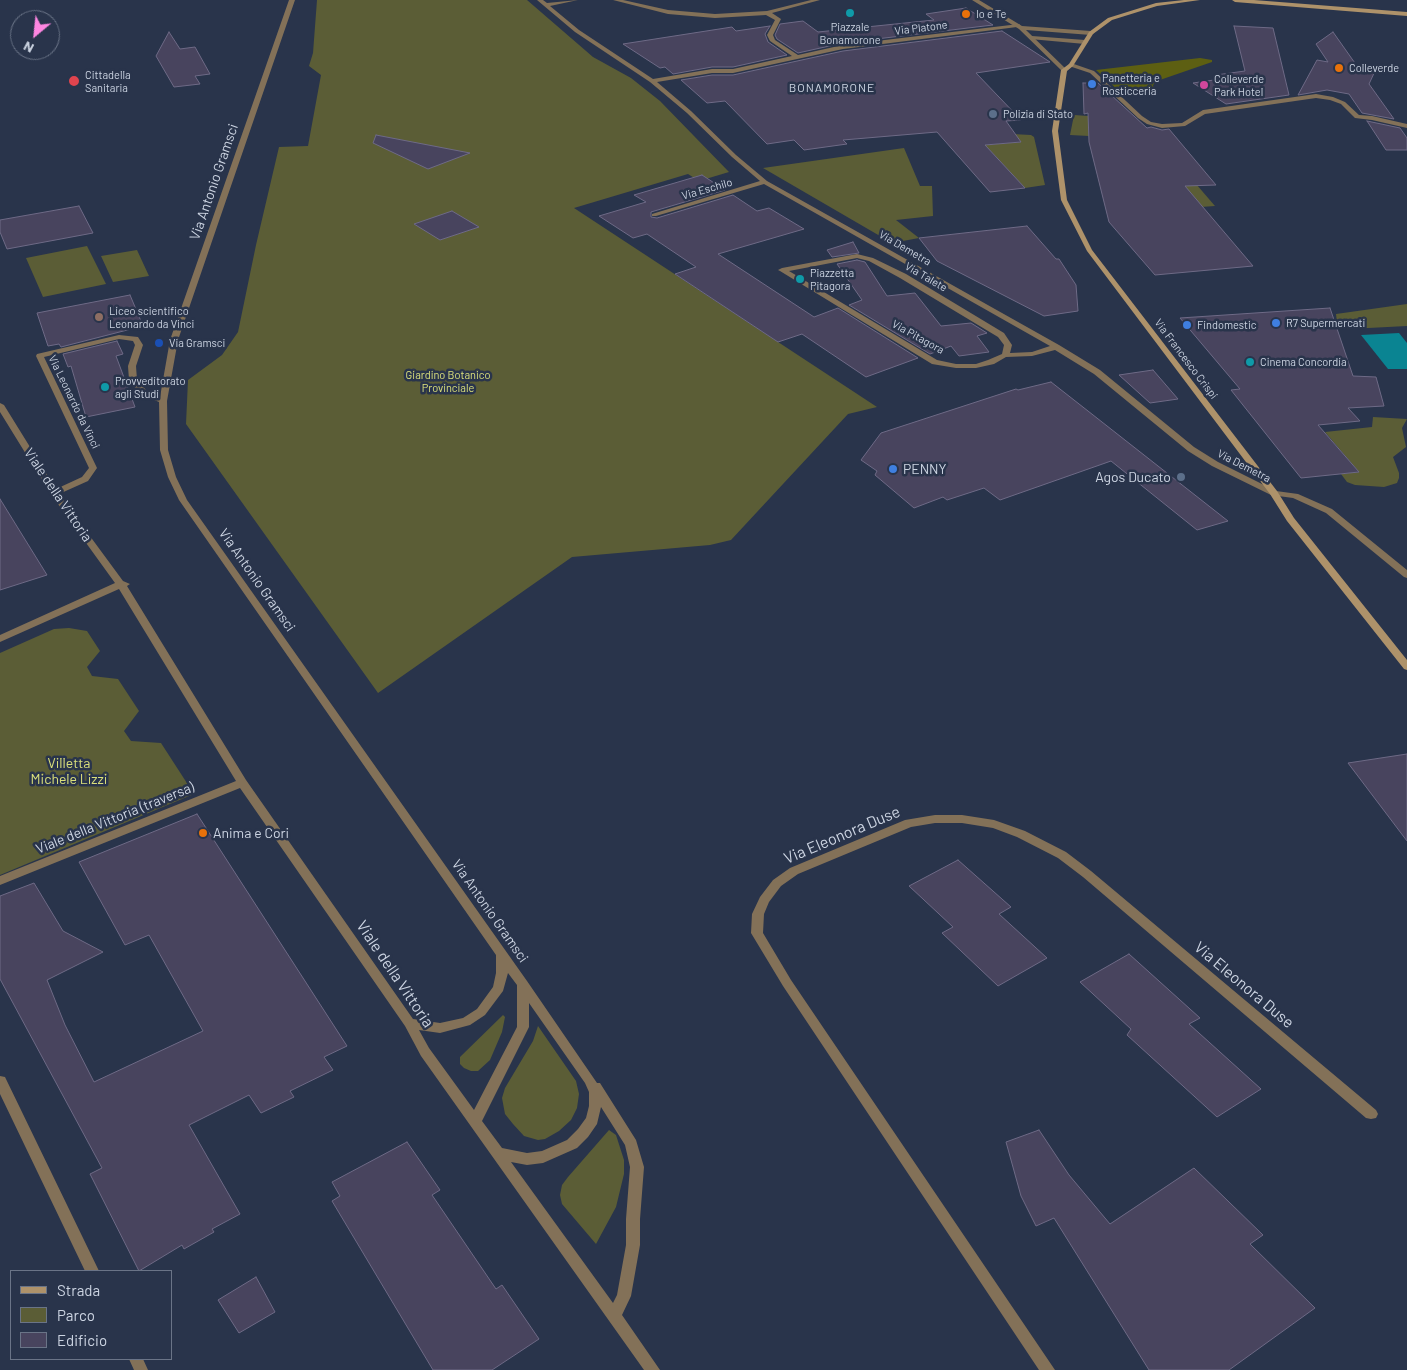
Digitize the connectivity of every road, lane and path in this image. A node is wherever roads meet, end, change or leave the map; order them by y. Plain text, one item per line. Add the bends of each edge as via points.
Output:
1 (292, 0) edge
2 (575, 0) edge
3 (616, 0) edge
4 (817, 0) edge
5 (975, 0) edge
6 (1197, 0) edge
7 (1235, 0) edge
8 (542, 2) edge
9 (768, 13) junction
10 (1407, 14) edge
11 (1019, 26) junction
12 (1091, 33) junction
13 (1032, 38) junction
14 (1085, 42) junction
15 (798, 58) junction
16 (1068, 68) junction
17 (652, 82) junction
18 (1407, 126) edge
19 (765, 182) junction
20 (654, 215) dead end
21 (811, 263) joint
22 (1056, 347) junction
23 (1005, 355) junction
24 (163, 401) junction
25 (0, 405) edge
26 (54, 493) junction
27 (1274, 493) junction
28 (1407, 575) edge
29 (120, 586) junction
30 (0, 639) edge
31 (1407, 667) edge
32 (242, 783) junction
33 (0, 881) edge
34 (502, 955) junction
35 (524, 984) junction
36 (409, 1022) junction
37 (590, 1080) junction
38 (0, 1081) edge
39 (1371, 1114) dead end
40 (475, 1123) junction
41 (497, 1153) junction
42 (92, 1270) edge
43 (614, 1316) junction
44 (653, 1370) edge
45 (1048, 1370) edge

1 - 24 street, Via Antonio Gramsci via 174,340
2 - 8 street
3 - 9 street via 693,15
4 - 9 street
5 - 11 street
6 - 12 main road via 1133,10 1110,19
7 - 10 main road
8 - 17 street, Via Demetra via 577,31
9 - 15 street via 778,19 770,34 773,40
11 - 12 street, Via Platone
11 - 13 street
11 - 15 street, Via Platone via 843,47
12 - 14 main road, Via Francesco Crispi
13 - 14 street
13 - 16 street
14 - 16 main road, Via Francesco Crispi
15 - 17 street, Via Platone
16 - 18 street via 1092,72 1140,117 1162,126 1183,125 1203,112 1316,96 1343,103 1357,117
16 - 27 main road, Via Francesco Crispi via 1055,131 1064,200 1089,250
17 - 19 street, Via Demetra
19 - 20 street, Via Eschilo
19 - 22 street, Via Demetra
21 - 23 street, Via Talete via 857,256 871,260 1001,335 1008,345
21 - 23 street, Via Pitagora via 782,270 936,362 976,366
22 - 23 street, Via Pitagora via 1032,354
22 - 27 street, Via Demetra via 1097,372 1191,449
24 - 26 street, Via Leonardo da Vinci via 143,392 133,380 132,366 139,345 135,339 119,337 40,356 93,468 86,480
24 - 34 street, Via Antonio Gramsci via 164,450 183,500
25 - 26 street, Viale della Vittoria
26 - 29 street, Viale della Vittoria
27 - 28 street, Via Demetra via 1295,496 1329,511
27 - 31 main road, Via Francesco Crispi via 1290,519
29 - 30 street
29 - 32 street, Viale della Vittoria
32 - 33 street, Viale della Vittoria (traversa)
32 - 36 street, Viale della Vittoria
34 - 35 street, Via Antonio Gramsci
34 - 36 street via 499,988 481,1012 466,1022 440,1028
35 - 37 street
35 - 40 street, Via Antonio Gramsci via 523,1027
36 - 40 street, Viale della Vittoria via 425,1052
37 - 41 street via 595,1092 592,1120 572,1144 543,1157 527,1159
37 - 43 street via 624,1131 637,1167 633,1245 624,1296
38 - 42 street
39 - 45 street, Via Eleonora Duse via 1087,874 1062,855 1021,834 994,824 962,819 935,818 909,823 794,871 777,882 758,914 757,933 787,983
40 - 41 street, Viale della Vittoria
41 - 43 street, Viale della Vittoria
43 - 44 street, Viale della Vittoria

